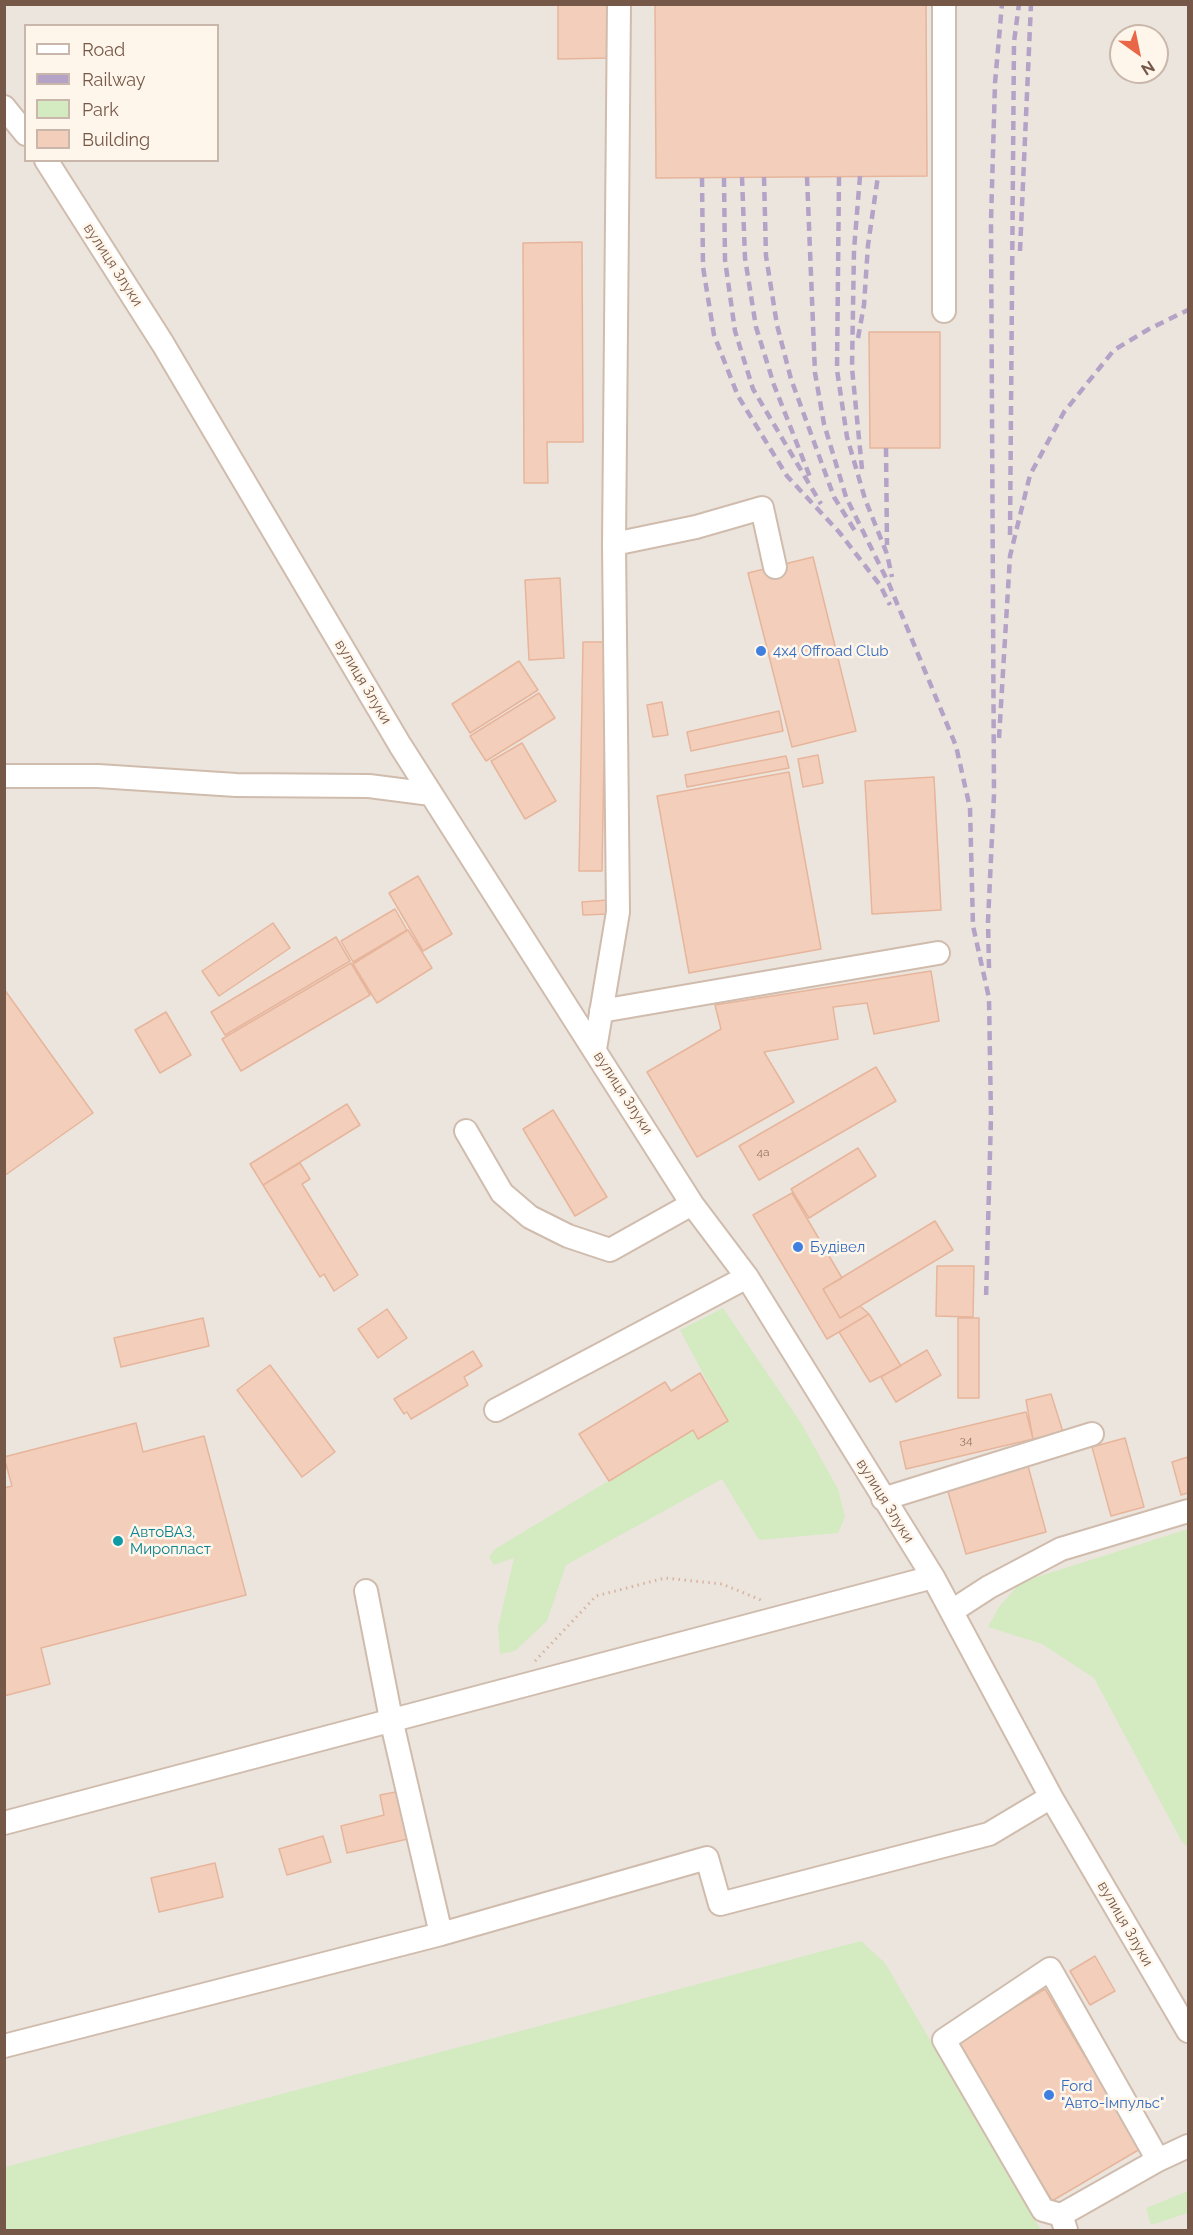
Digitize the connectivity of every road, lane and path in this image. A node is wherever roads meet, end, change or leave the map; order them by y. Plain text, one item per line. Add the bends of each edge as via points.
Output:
1 (619, 4) edge
2 (944, 4) edge
3 (4, 106) edge
4 (24, 131) edge
5 (47, 162) edge
6 (944, 311) dead end
7 (614, 544) junction
8 (775, 567) dead end
9 (4, 776) edge
10 (431, 794) junction
11 (938, 953) dead end
12 (601, 1011) junction
13 (595, 1049) junction
14 (466, 1131) dead end
15 (692, 1204) junction
16 (747, 1276) junction
17 (496, 1410) dead end
18 (1092, 1434) dead end
19 (883, 1499) junction
20 (1188, 1511) edge
21 (933, 1577) junction
22 (366, 1591) dead end
23 (762, 1601) dead end
24 (952, 1611) junction
25 (530, 1665) dead end
26 (391, 1719) junction
27 (1051, 1797) junction
28 (4, 1823) edge
29 (441, 1934) junction
30 (1188, 2031) edge
31 (4, 2046) edge
32 (1188, 2146) edge
33 (1158, 2160) junction
34 (1064, 2223) edge

1 - 7 street
2 - 6 street
3 - 4 street
5 - 10 street, вулиця Злуки via 163,344
7 - 8 street via 762,508
7 - 12 street via 618,912
9 - 10 street via 369,786
10 - 13 street, вулиця Злуки
11 - 12 street
12 - 13 street
13 - 15 street, вулиця Злуки
14 - 15 street via 502,1193 530,1217 568,1236 610,1250
15 - 16 street, вулиця Злуки
16 - 17 street
16 - 19 street, вулиця Злуки
18 - 19 street
19 - 21 street, вулиця Злуки
20 - 24 street via 1061,1549
21 - 24 street, вулиця Злуки
21 - 26 street
22 - 26 street
23 - 25 path via 722,1584 665,1578 596,1596
24 - 27 street, вулиця Злуки
26 - 28 street
26 - 29 street
27 - 29 street via 989,1834 720,1904 707,1858
27 - 30 street, вулиця Злуки
29 - 31 street
32 - 33 street
33 - 34 street
33 - 34 street via 1050,1969 944,2040 1043,2210

